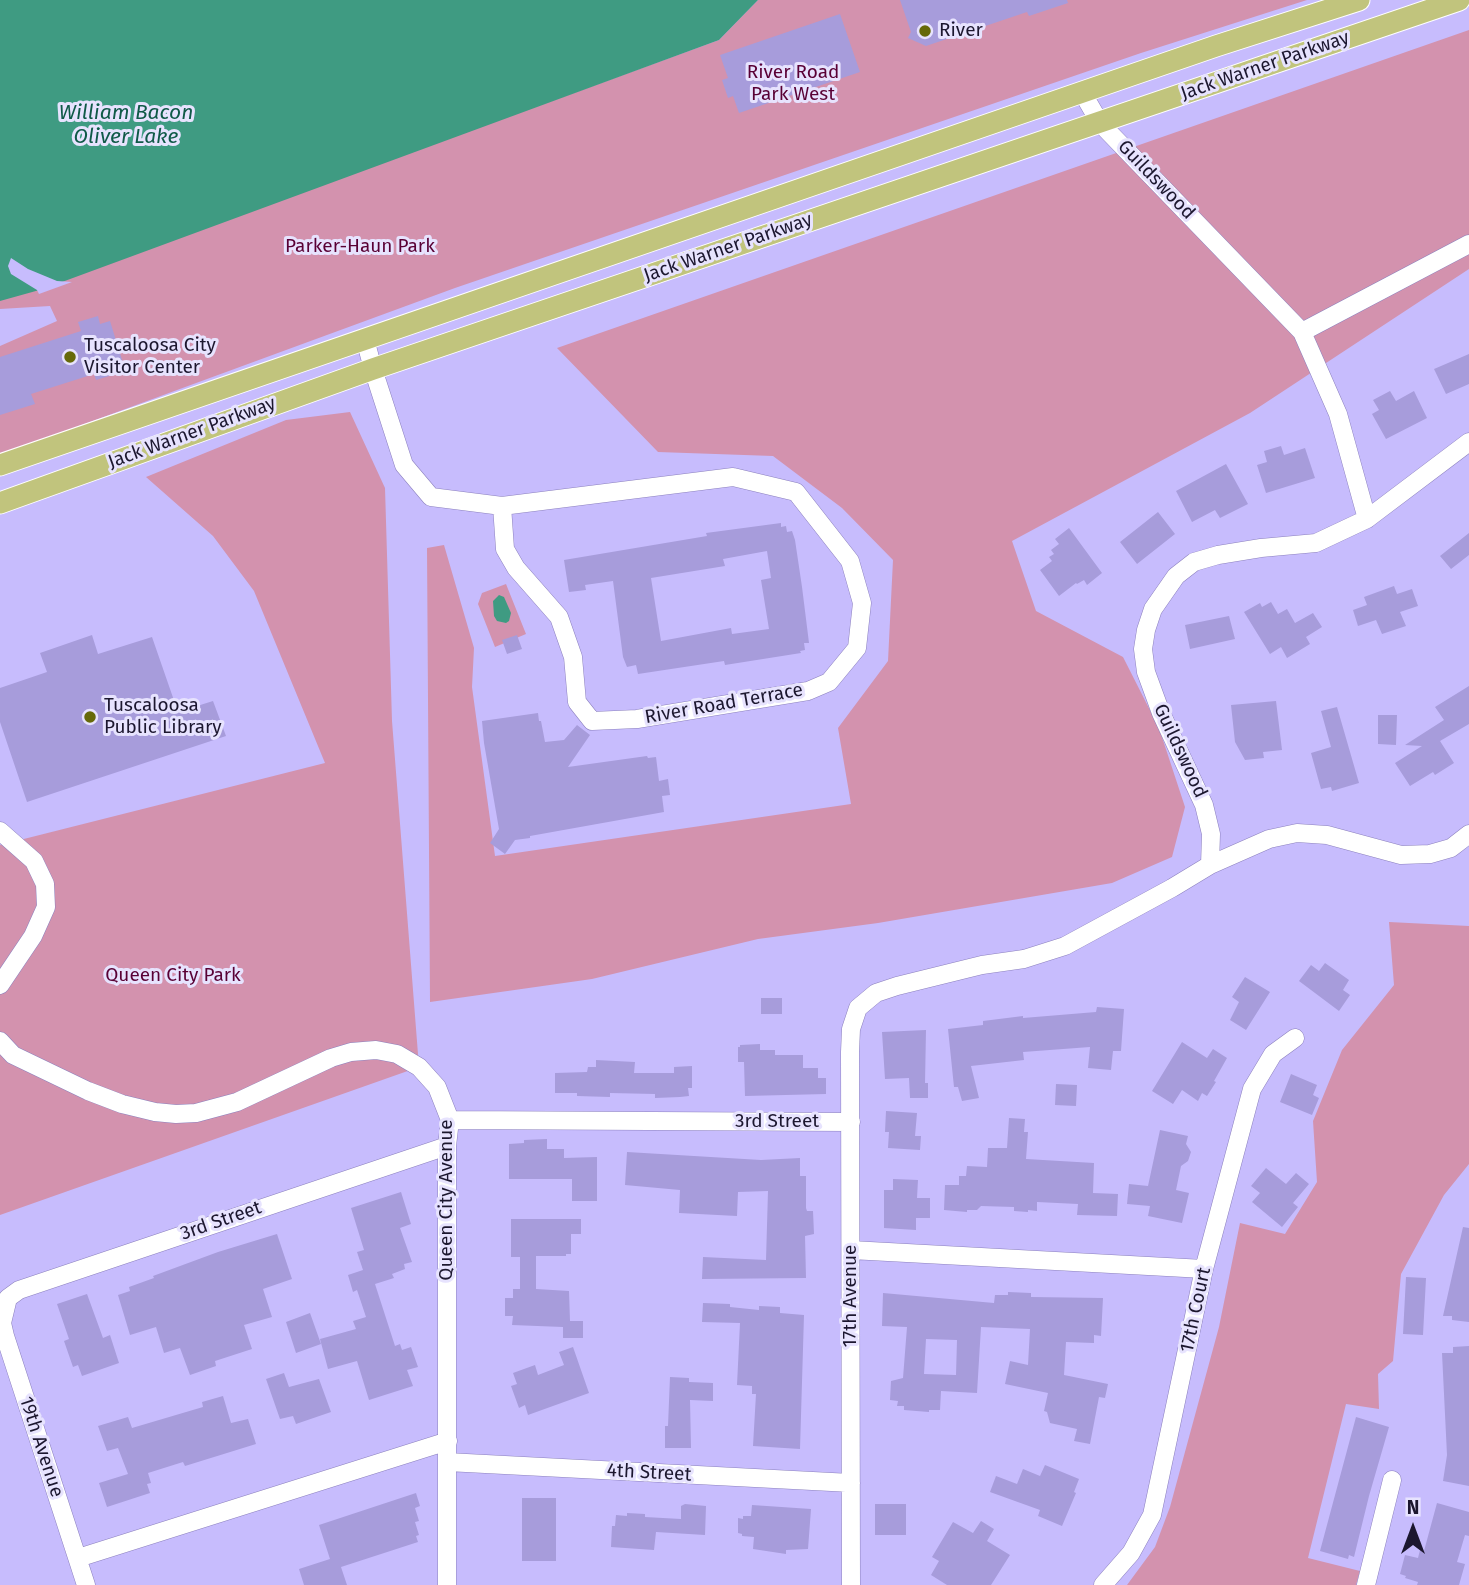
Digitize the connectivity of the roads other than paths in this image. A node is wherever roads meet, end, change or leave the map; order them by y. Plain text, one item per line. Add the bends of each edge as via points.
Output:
1 (1359, 0) edge
2 (1459, 0) edge
3 (1082, 92) junction
4 (1100, 123) junction
5 (1469, 244) edge
6 (1302, 332) junction
7 (365, 340) junction
8 (373, 369) junction
9 (1469, 442) edge
10 (0, 465) edge
11 (0, 503) edge
12 (502, 506) junction
13 (1367, 519) junction
14 (0, 831) edge
15 (1469, 834) edge
16 (1210, 865) junction
17 (0, 985) edge
18 (1295, 1038) dead end
19 (0, 1041) edge
20 (450, 1120) junction
21 (851, 1122) junction
22 (447, 1146) junction
23 (851, 1250) junction
24 (1204, 1269) junction
25 (5, 1309) joint
26 (448, 1441) junction
27 (447, 1462) junction
28 (1392, 1480) dead end
29 (851, 1483) junction
30 (78, 1559) junction
31 (84, 1585) edge
32 (447, 1585) edge
33 (851, 1585) edge
34 (1103, 1585) edge
35 (1366, 1585) edge

1 - 3 main road, Jack Warner Parkway
2 - 4 main road, Jack Warner Parkway
3 - 4 street, Guildswood
3 - 7 main road, Jack Warner Parkway
4 - 6 street, Guildswood
4 - 8 main road, Jack Warner Parkway
5 - 6 street
6 - 13 street, Guildswood via 1338,414
7 - 8 street, River Road Terrace
7 - 10 main road, Jack Warner Parkway
8 - 11 main road, Jack Warner Parkway
8 - 12 street, River Road Terrace via 404,465 431,497
9 - 13 street, Guildswood
12 - 12 street, River Road Terrace via 733,477 796,492 850,561 862,603 858,648 829,682 808,691 637,719 592,721 577,702 573,657 559,617 505,549
13 - 16 street, Guildswood via 1316,543 1194,562 1176,576 1153,609 1143,649 1146,672 1205,805
14 - 17 street via 34,861 45,884 46,907 33,936
15 - 16 street via 1451,848 1401,855 1327,835 1297,833 1269,839
16 - 21 street, 17th Avenue via 1065,946 876,993 859,1008 851,1029
18 - 24 street, 17th Court via 1273,1055 1252,1088
19 - 20 street, Queen City Avenue via 13,1055 88,1091 122,1104 176,1114 237,1102 331,1058 376,1050 419,1067 437,1087
20 - 21 street, 3rd Street
20 - 22 street, Queen City Avenue
21 - 23 street, 17th Avenue
22 - 25 street, 3rd Street via 19,1290 8,1298
22 - 26 street, Queen City Avenue
23 - 24 street
23 - 29 street, 17th Avenue
24 - 34 street, 17th Court via 1152,1515 1131,1553
25 - 30 street, 19th Avenue via 5,1336
26 - 27 street, Queen City Avenue
26 - 30 street
27 - 29 street, 4th Street
27 - 32 street, Queen City Avenue
28 - 35 street
29 - 33 street, 17th Avenue
30 - 31 street, 19th Avenue

